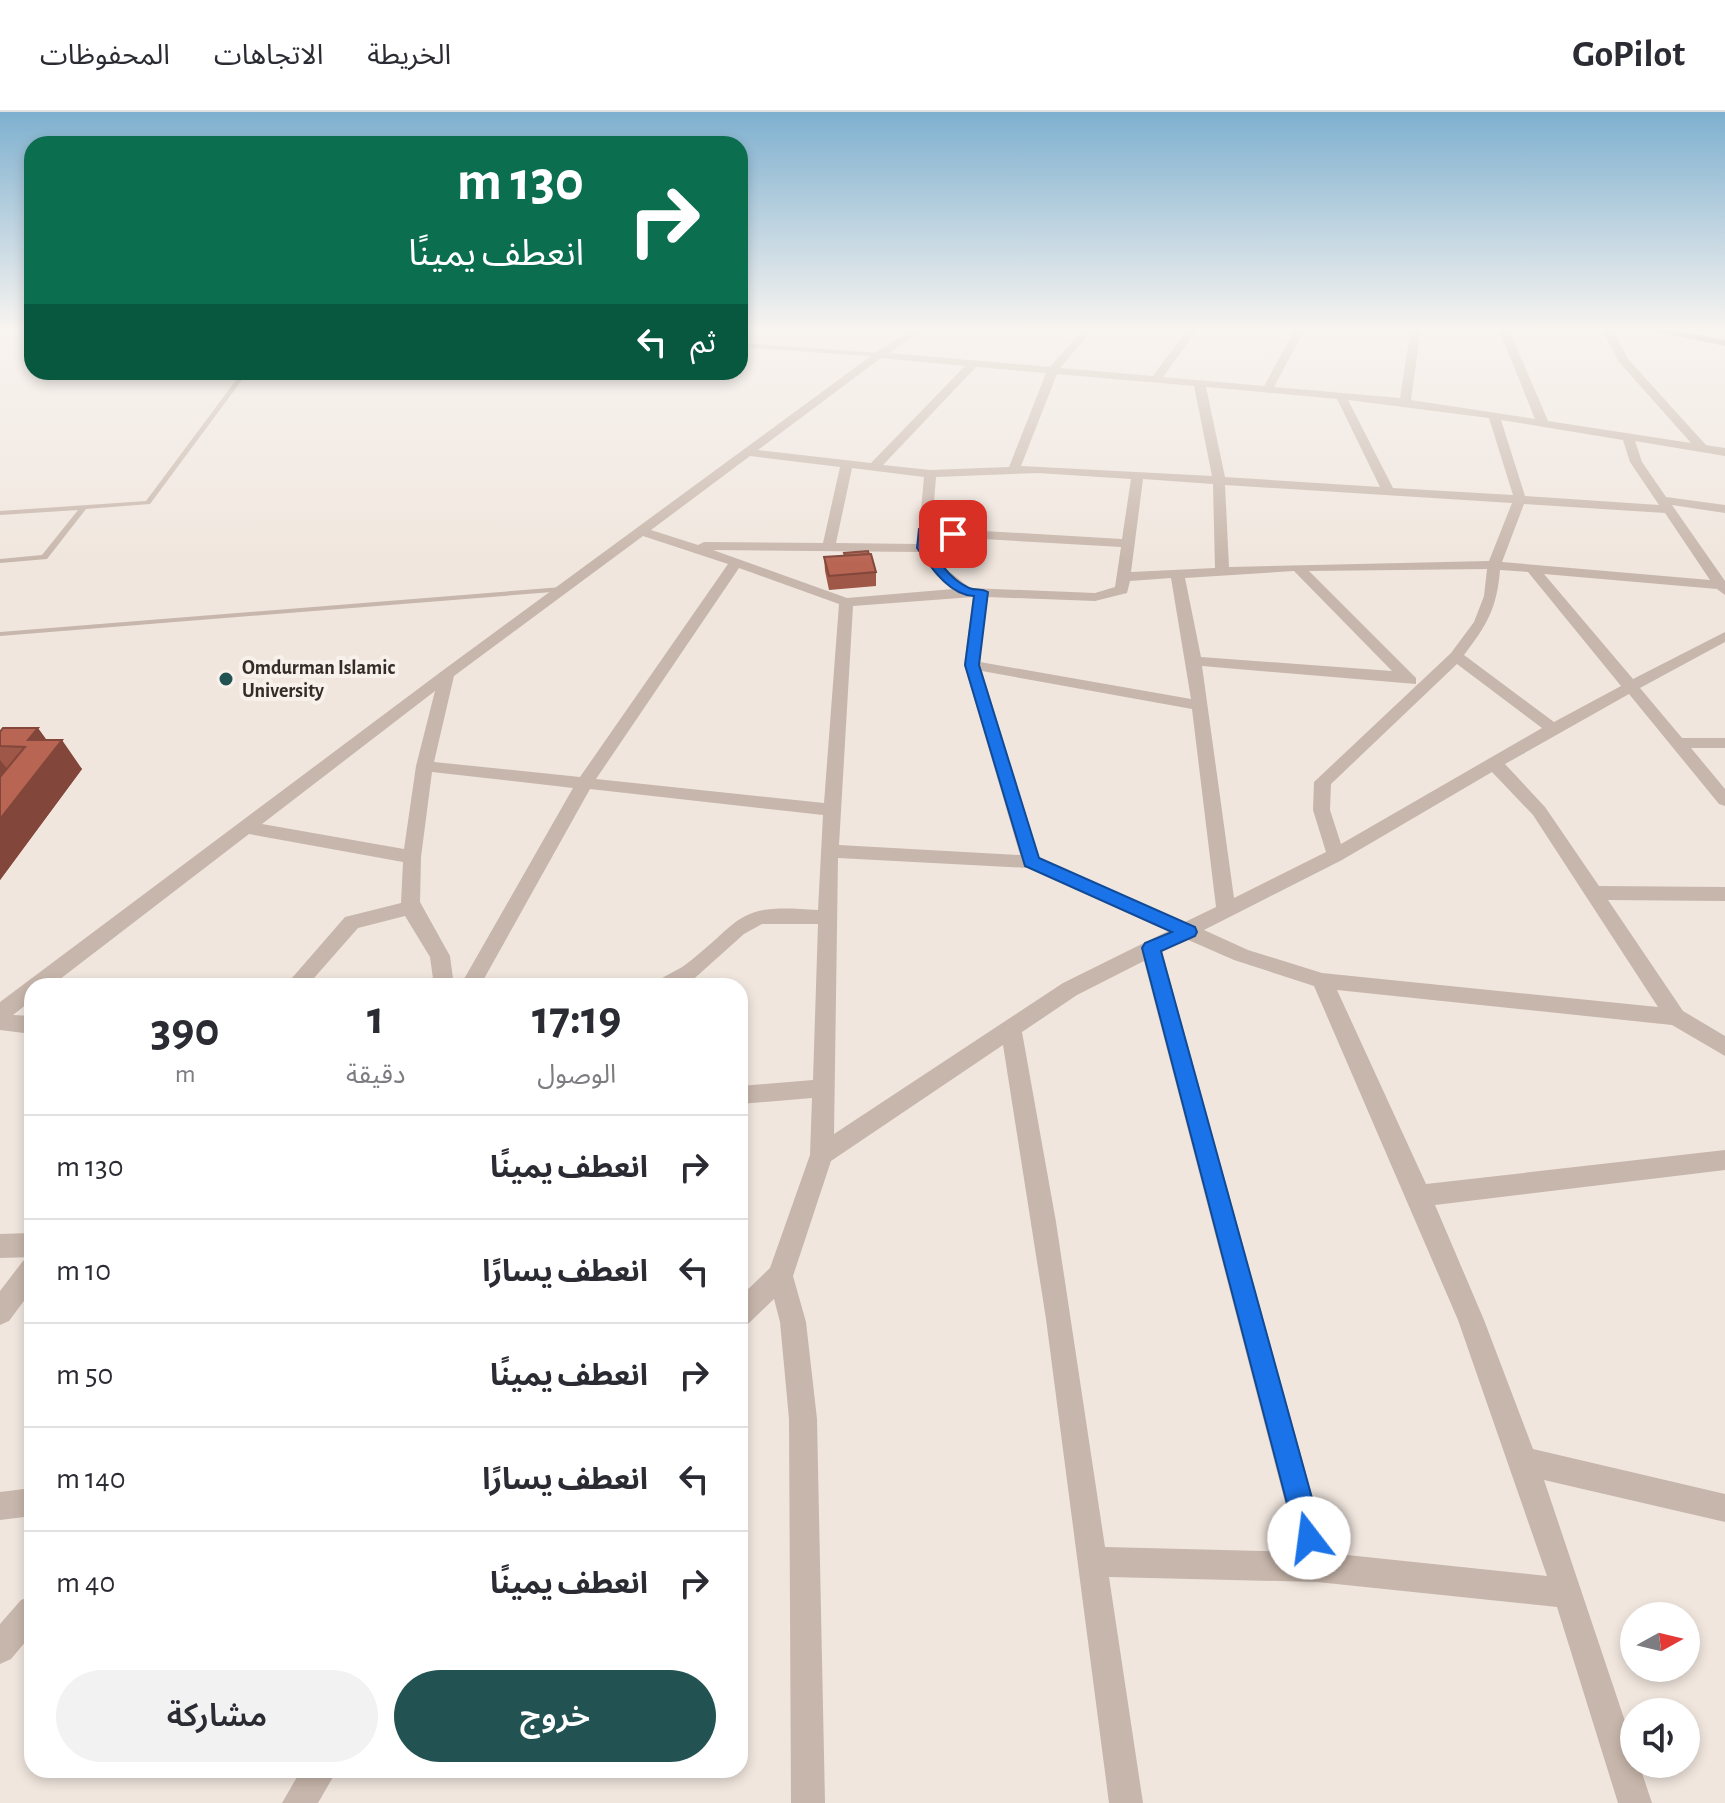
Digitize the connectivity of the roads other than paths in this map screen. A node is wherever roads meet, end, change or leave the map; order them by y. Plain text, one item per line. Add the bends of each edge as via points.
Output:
1 (220, 406) edge
2 (811, 406) edge
3 (933, 406) edge
4 (1039, 406) edge
5 (1204, 406) edge
6 (1345, 406) edge
7 (1434, 406) edge
8 (1536, 406) edge
9 (1664, 406) edge
10 (1493, 414) junction
11 (1542, 421) junction
12 (1627, 435) junction
13 (1701, 447) junction
14 (749, 452) junction
15 (1725, 452) edge
16 (847, 463) junction
17 (875, 466) junction
18 (1014, 469) junction
19 (930, 474) junction
20 (1137, 476) junction
21 (1219, 480) junction
22 (1388, 491) junction
23 (1520, 499) junction
24 (1664, 504) junction
25 (83, 508) junction
26 (1725, 509) edge
27 (0, 513) edge
28 (641, 531) junction
29 (924, 532) junction
30 (1130, 543) junction
31 (829, 545) junction
32 (689, 546) junction
33 (924, 548) junction
34 (0, 561) edge
35 (736, 562) junction
36 (1494, 565) junction
37 (1297, 567) junction
38 (1532, 568) junction
39 (1222, 571) junction
40 (1177, 574) junction
41 (1125, 577) junction
42 (1722, 588) edge
43 (562, 589) junction
44 (974, 592) junction
45 (846, 602) junction
46 (0, 634) edge
47 (1725, 636) edge
48 (1456, 656) junction
49 (1194, 661) junction
50 (972, 665) junction
51 (447, 674) junction
52 (1405, 677) junction
53 (1633, 686) junction
54 (1420, 689) junction
55 (1198, 705) junction
56 (1553, 729) junction
57 (1680, 743) junction
58 (1725, 743) edge
59 (1495, 764) junction
60 (424, 766) junction
61 (584, 784) junction
62 (1725, 800) edge
63 (833, 810) junction
64 (246, 827) junction
65 (829, 851) junction
66 (1336, 855) junction
67 (412, 857) junction
68 (1031, 862) junction
69 (1594, 893) junction
70 (1725, 894) edge
71 (411, 908) junction
72 (1226, 911) junction
73 (828, 918) junction
74 (1188, 932) junction
75 (1151, 948) junction
76 (47, 978) edge
77 (302, 978) edge
78 (442, 978) edge
79 (475, 978) edge
80 (684, 978) edge
81 (1322, 981) junction
82 (24, 995) edge
83 (0, 1013) edge
84 (1676, 1017) junction
85 (0, 1022) edge
86 (24, 1024) edge
87 (1011, 1030) junction
88 (1725, 1047) edge
89 (823, 1088) junction
90 (748, 1094) edge
91 (822, 1155) junction
92 (1725, 1160) edge
93 (1420, 1196) junction
94 (24, 1245) edge
95 (0, 1246) edge
96 (780, 1276) junction
97 (24, 1280) edge
98 (748, 1306) edge
99 (0, 1312) edge
100 (1522, 1461) junction
101 (24, 1503) edge
102 (0, 1506) edge
103 (1725, 1508) edge
104 (1090, 1562) junction
105 (1317, 1567) junction
106 (1569, 1593) junction
107 (24, 1620) edge
108 (0, 1648) edge
109 (315, 1778) edge
110 (299, 1803) edge
111 (808, 1803) edge
112 (1126, 1803) edge
113 (1635, 1803) edge

1 - 25 lane via 148,503
2 - 14 street
3 - 17 street
4 - 18 street
5 - 21 street
6 - 22 street
7 - 10 street
8 - 11 street
9 - 13 street
10 - 11 street
10 - 23 street
11 - 12 street
12 - 13 street
12 - 24 street via 1630,453
13 - 15 street
14 - 16 street
14 - 28 street
16 - 17 street
16 - 31 street
17 - 19 street
18 - 19 street
18 - 20 street
19 - 29 street
20 - 21 street
20 - 30 street
21 - 22 street
21 - 39 street
22 - 23 street
23 - 24 street
23 - 36 street
24 - 26 street
24 - 42 street
25 - 27 lane
25 - 34 lane via 44,557
28 - 32 street
28 - 43 street
29 - 30 street
29 - 33 street
30 - 41 street
31 - 32 street
31 - 33 street
32 - 35 street
33 - 44 street via 941,572
35 - 45 street
35 - 61 street
36 - 37 street
36 - 38 street
36 - 48 street via 1481,623
37 - 39 street
37 - 52 street
38 - 42 street
38 - 53 street
39 - 40 street
40 - 41 street
40 - 49 street
41 - 44 street via 1122,590 1095,597
43 - 46 lane
43 - 51 street
44 - 45 street
44 - 50 street
45 - 63 street
47 - 53 street
48 - 54 street
48 - 56 street
49 - 52 street
49 - 55 street
50 - 55 street
50 - 68 street
51 - 60 street
51 - 64 street
52 - 54 street
53 - 56 street
53 - 57 street
54 - 66 street via 1323,782 1320,809
55 - 72 street
56 - 59 street
57 - 58 street
57 - 62 street
59 - 66 street
59 - 69 street via 1532,801
60 - 61 street
60 - 67 street
61 - 63 street
61 - 79 street
63 - 65 street
64 - 67 street
64 - 76 street
65 - 68 street
65 - 73 street
66 - 72 street
67 - 71 street
68 - 74 street
69 - 70 street
69 - 84 street
71 - 77 street via 352,922
71 - 78 street via 435,944
72 - 74 street
73 - 80 street via 760,916 748,921
73 - 89 street
74 - 75 street
74 - 81 street via 1273,968
75 - 87 street via 1070,989
75 - 105 street
81 - 84 street
81 - 93 street
82 - 83 street
84 - 88 street
85 - 86 street
87 - 91 street
87 - 104 street via 1063,1336
89 - 90 street
89 - 91 street
91 - 96 street
92 - 93 street
93 - 100 street
94 - 95 street
96 - 98 street
96 - 111 street via 793,1322 803,1419
97 - 99 street
100 - 103 street
100 - 106 street
101 - 102 street
104 - 105 street
104 - 112 street
105 - 106 street
106 - 113 street
107 - 108 street
109 - 110 street

